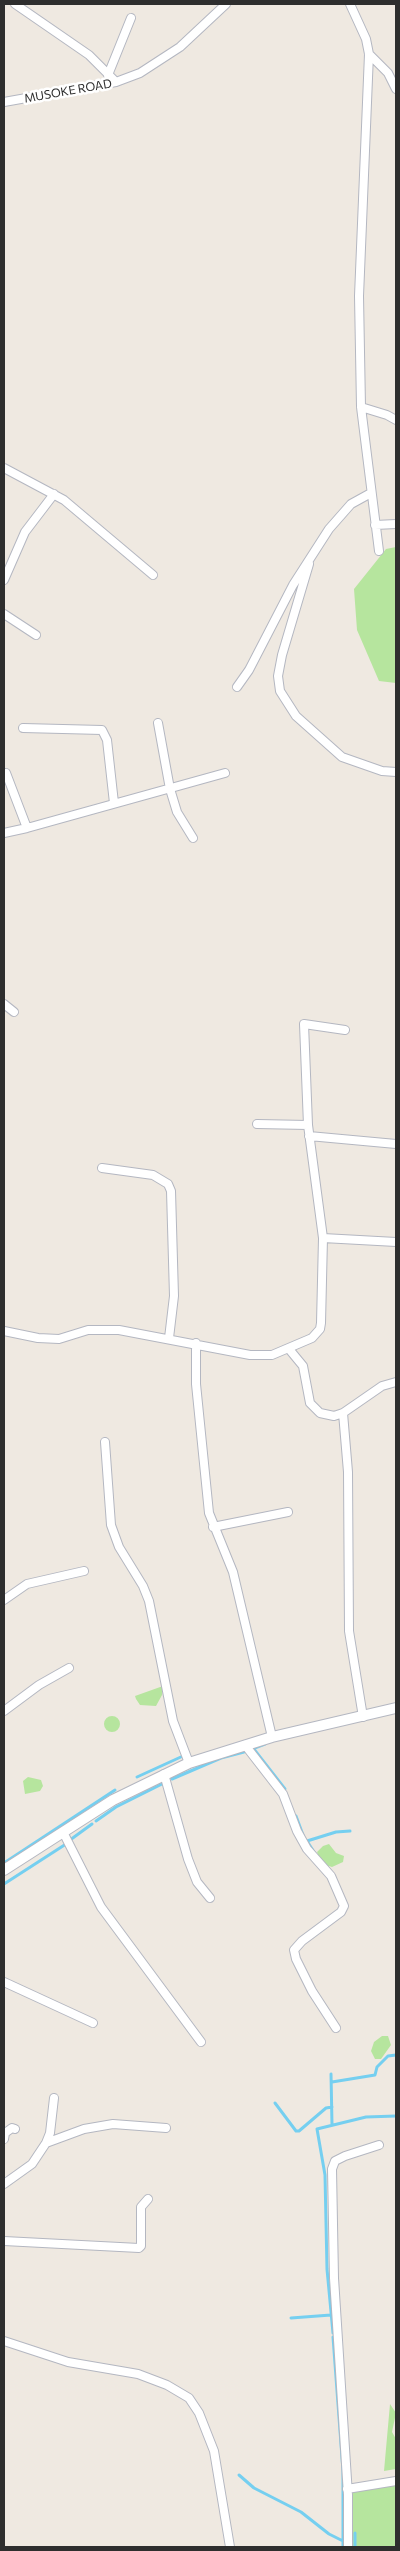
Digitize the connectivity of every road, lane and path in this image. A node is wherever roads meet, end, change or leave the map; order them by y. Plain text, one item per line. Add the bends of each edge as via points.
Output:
1 (226, 4) edge
2 (350, 4) edge
3 (20, 5) edge
4 (132, 18) dead end
5 (369, 54) junction
6 (108, 75) junction
7 (116, 82) junction
8 (396, 89) edge
9 (4, 102) edge
10 (361, 408) junction
11 (396, 420) edge
12 (4, 468) edge
13 (371, 493) junction
14 (54, 494) junction
15 (396, 524) edge
16 (375, 525) junction
17 (379, 551) dead end
18 (309, 564) junction
19 (153, 575) dead end
20 (4, 580) edge
21 (4, 614) edge
22 (36, 635) dead end
23 (237, 687) dead end
24 (158, 722) dead end
25 (23, 728) dead end
26 (396, 772) edge
27 (225, 773) dead end
28 (6, 774) dead end
29 (170, 789) junction
30 (114, 802) junction
31 (27, 828) junction
32 (4, 833) edge
33 (193, 838) dead end
34 (4, 1004) edge
35 (14, 1012) dead end
36 (345, 1030) dead end
37 (257, 1124) dead end
38 (308, 1125) junction
39 (309, 1136) junction
40 (396, 1144) edge
41 (102, 1168) dead end
42 (323, 1238) junction
43 (396, 1242) edge
44 (4, 1331) edge
45 (169, 1338) junction
46 (196, 1343) junction
47 (288, 1349) junction
48 (396, 1382) edge
49 (343, 1413) junction
50 (105, 1442) dead end
51 (288, 1512) dead end
52 (213, 1527) junction
53 (84, 1571) dead end
54 (4, 1600) edge
55 (69, 1668) dead end
56 (396, 1708) edge
57 (4, 1712) edge
58 (363, 1717) junction
59 (272, 1737) junction
60 (245, 1745) junction
61 (189, 1763) junction
62 (164, 1774) junction
63 (64, 1834) junction
64 (4, 1870) edge
65 (210, 1898) dead end
66 (4, 1982) edge
67 (92, 2023) dead end
68 (336, 2028) dead end
69 (201, 2042) dead end
70 (54, 2098) dead end
71 (166, 2128) dead end
72 (15, 2129) dead end
73 (4, 2139) edge
74 (46, 2143) junction
75 (379, 2145) dead end
76 (4, 2184) edge
77 (148, 2199) dead end
78 (4, 2241) edge
79 (4, 2342) edge
80 (396, 2481) edge
81 (347, 2489) junction
82 (230, 2547) edge
83 (348, 2547) edge

1 - 7 street, MUSOKE ROAD via 180,47 140,73
2 - 5 street via 366,38
3 - 6 street via 89,55
4 - 6 street
5 - 8 street via 388,73
5 - 10 street via 359,296
6 - 7 street
7 - 9 street, MUSOKE ROAD
10 - 11 street
10 - 13 street
12 - 14 street
13 - 16 street
13 - 18 street via 339,516
14 - 19 street
14 - 20 street via 25,532
15 - 16 street
16 - 17 street
18 - 23 street via 293,585
18 - 26 street via 282,655 278,676 280,691 296,716 342,757 382,771
21 - 22 street
24 - 29 street
25 - 30 street via 102,730 107,740
27 - 29 street
28 - 31 street
29 - 30 street
29 - 33 street via 177,812
30 - 31 street
31 - 32 street
34 - 35 street
36 - 38 street via 304,1024
37 - 38 street
38 - 39 street
39 - 40 street
39 - 42 street
41 - 45 street via 153,1175 168,1184 171,1191 174,1296
42 - 43 street
42 - 47 street via 320,1329 312,1338
44 - 45 street via 59,1339 88,1330
45 - 46 street
46 - 47 street via 250,1355 272,1355
46 - 52 street via 196,1384
47 - 49 street via 303,1366 314,1409 329,1416
48 - 49 street via 382,1386
49 - 58 street via 348,1472 349,1631
50 - 61 street via 111,1525 119,1547 149,1601 173,1721
51 - 52 street
52 - 59 street via 234,1576
53 - 54 street via 27,1584
55 - 57 street via 38,1685
56 - 58 street
58 - 59 street
59 - 60 street
60 - 61 street
60 - 68 street via 283,1794 297,1831 307,1849 331,1876 344,1906 341,1912 294,1950 312,1991
61 - 62 street
62 - 63 street via 114,1800
62 - 65 street via 188,1859 197,1882
63 - 64 street
63 - 69 street via 101,1907
66 - 67 street
70 - 74 street
71 - 74 street via 96,2125
72 - 73 street via 5,2133
74 - 76 street via 32,2164
75 - 81 street via 335,2161 332,2170 334,2278
77 - 78 street via 140,2207 139,2248
79 - 82 street via 68,2362 138,2374 189,2398 199,2413 214,2451
80 - 81 street
81 - 83 street

